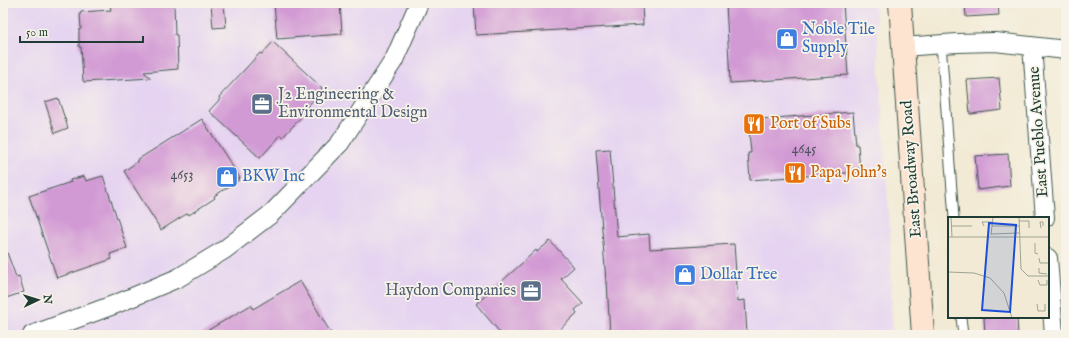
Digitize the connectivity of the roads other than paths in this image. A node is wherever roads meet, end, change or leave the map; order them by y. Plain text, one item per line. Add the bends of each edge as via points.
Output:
1 (419, 3) edge
2 (900, 3) edge
3 (941, 43) junction
4 (1032, 46) junction
5 (903, 47) junction
6 (1066, 50) edge
7 (954, 217) edge
8 (1045, 217) edge
9 (1049, 271) edge
10 (961, 318) edge
11 (32, 335) edge
12 (923, 335) edge
13 (963, 335) edge
14 (1054, 335) edge

1 - 11 street via 394,60 340,142 271,214 224,250 178,278
2 - 5 main road, East Broadway Road
3 - 4 street via 995,42
3 - 5 street
3 - 7 lane
4 - 6 street
4 - 8 street, East Pueblo Avenue
5 - 12 main road, East Broadway Road
9 - 14 street
10 - 13 lane

